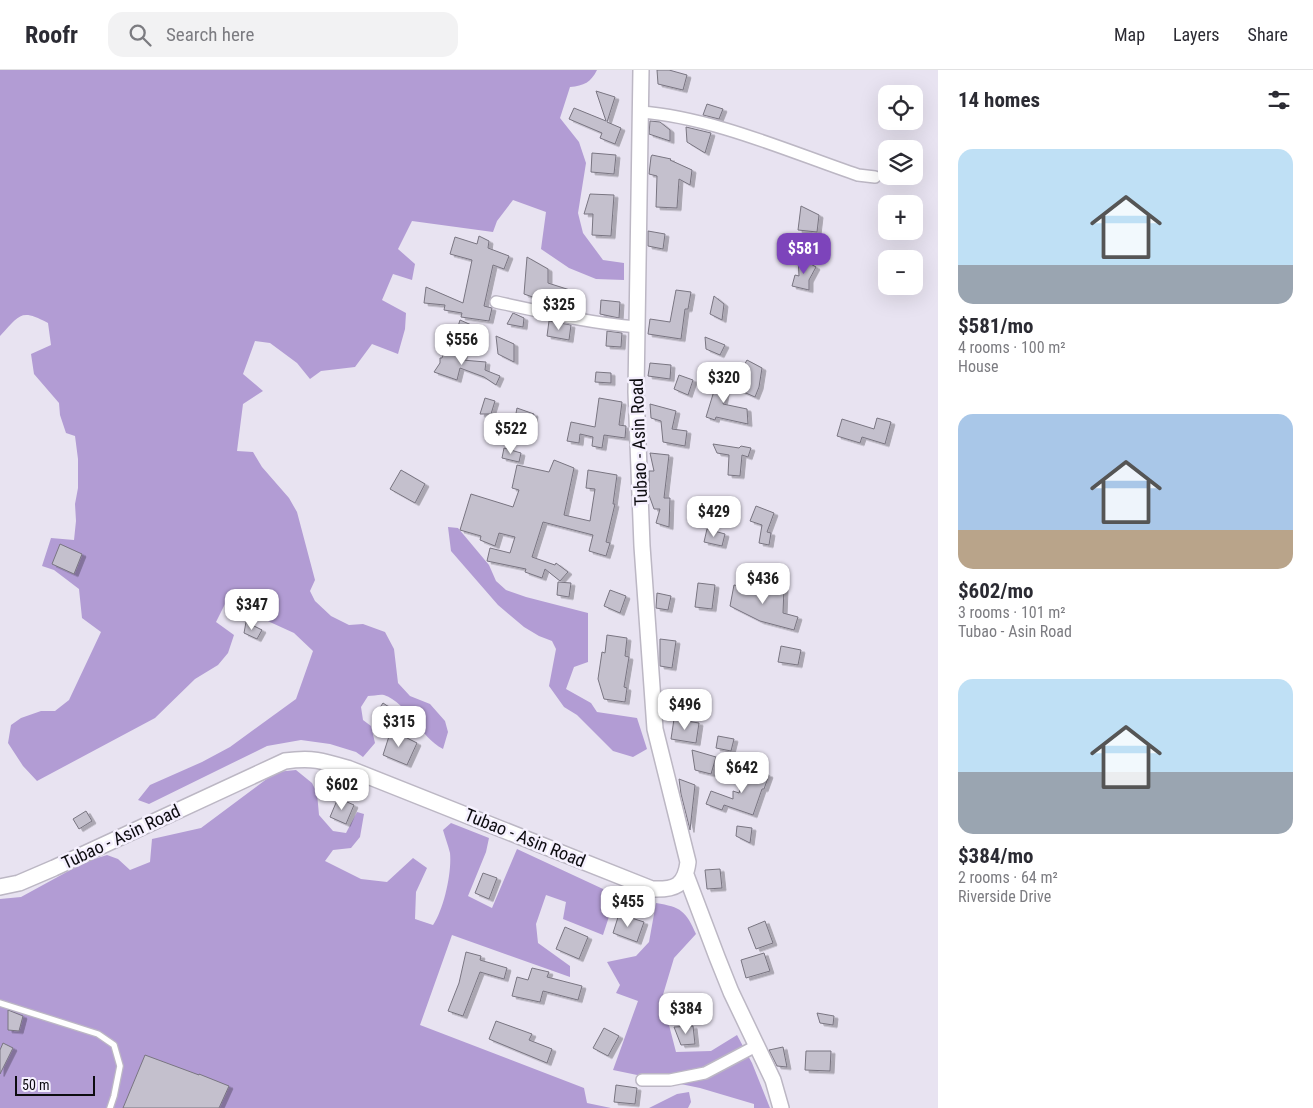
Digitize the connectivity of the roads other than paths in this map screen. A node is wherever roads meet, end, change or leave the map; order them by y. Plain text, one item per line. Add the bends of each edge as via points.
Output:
1 (641, 70) edge
2 (640, 112) junction
3 (875, 177) dead end
4 (496, 302) dead end
5 (637, 327) junction
6 (686, 875) junction
7 (0, 887) edge
8 (0, 1003) edge
9 (756, 1046) junction
10 (642, 1080) dead end
11 (110, 1108) edge
12 (781, 1108) edge

1 - 2 main road, Tubao - Asin Road
2 - 3 street via 663,113 741,134 858,175
2 - 5 main road, Tubao - Asin Road
4 - 5 street via 598,323
5 - 6 main road, Tubao - Asin Road via 642,546 653,707 655,729 688,862
6 - 7 main road, Tubao - Asin Road via 679,884 667,889 652,889 350,769 305,758 285,761 54,868 20,883
6 - 9 main road via 716,957
8 - 11 lane via 98,1034 114,1045 120,1066
9 - 10 street via 705,1073 670,1080
9 - 12 main road via 773,1080

